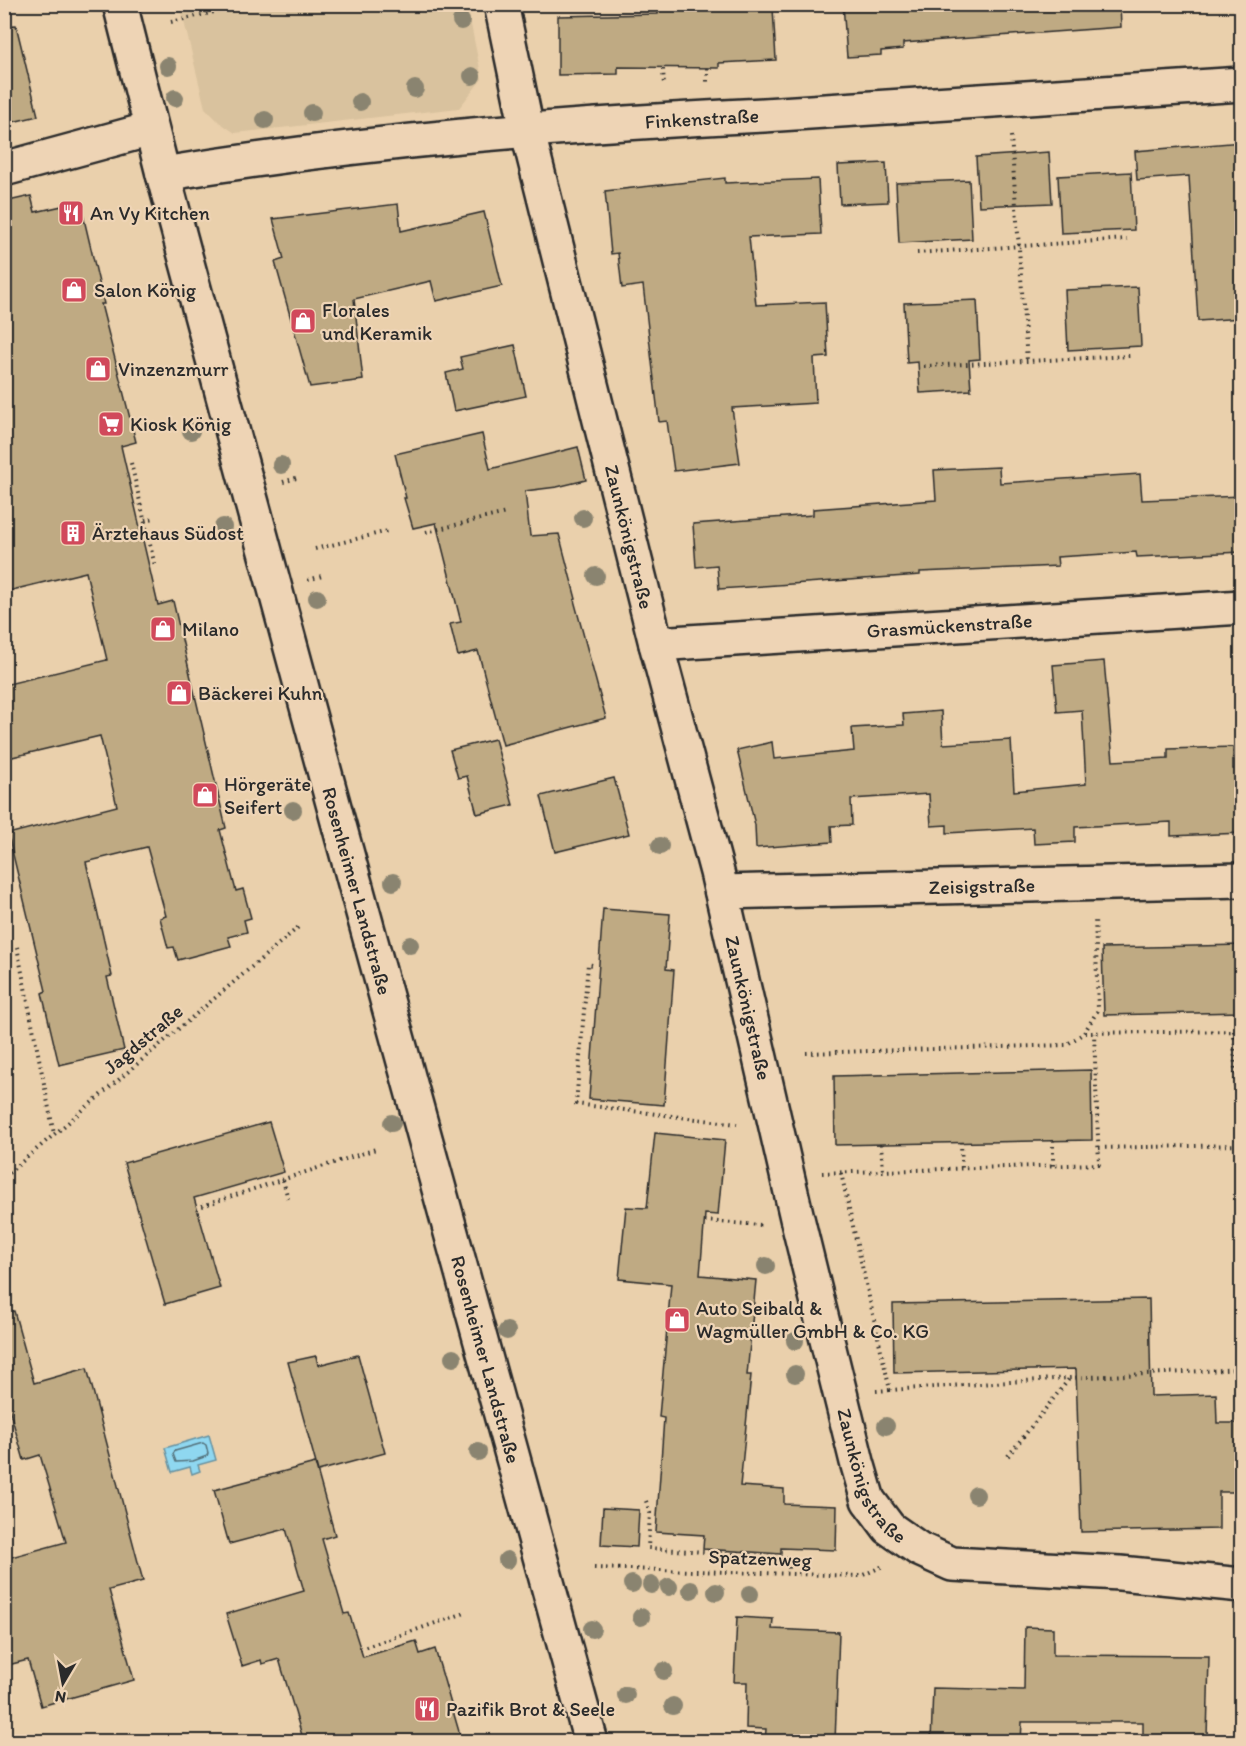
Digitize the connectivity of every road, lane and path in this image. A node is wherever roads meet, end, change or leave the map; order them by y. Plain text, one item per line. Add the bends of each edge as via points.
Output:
1 (120, 4) edge
2 (250, 4) edge
3 (501, 4) edge
4 (171, 22) dead end
5 (663, 69) dead end
6 (1242, 84) edge
7 (664, 93) dead end
8 (152, 129) junction
9 (526, 129) junction
10 (1012, 158) dead end
11 (4, 169) edge
12 (163, 174) junction
13 (1127, 238) dead end
14 (1018, 246) junction
15 (917, 254) dead end
16 (1130, 356) dead end
17 (1027, 361) junction
18 (924, 366) dead end
19 (130, 462) dead end
20 (506, 513) dead end
21 (155, 518) dead end
22 (145, 520) junction
23 (388, 531) dead end
24 (426, 532) dead end
25 (315, 549) dead end
26 (155, 566) dead end
27 (1242, 607) edge
28 (656, 644) junction
29 (1242, 880) edge
30 (1095, 884) junction
31 (722, 892) junction
32 (301, 925) dead end
33 (17, 947) dead end
34 (592, 965) dead end
35 (1234, 1031) junction
36 (1242, 1031) edge
37 (1084, 1034) junction
38 (1094, 1034) junction
39 (806, 1053) dead end
40 (773, 1118) junction
41 (54, 1135) junction
42 (1053, 1140) dead end
43 (961, 1143) dead end
44 (882, 1144) dead end
45 (1239, 1145) edge
46 (1099, 1148) junction
47 (376, 1149) dead end
48 (1053, 1166) junction
49 (962, 1169) junction
50 (883, 1171) junction
51 (4, 1177) edge
52 (283, 1180) junction
53 (288, 1199) dead end
54 (202, 1206) dead end
55 (797, 1218) junction
56 (705, 1221) dead end
57 (1242, 1369) edge
58 (1070, 1378) junction
59 (1008, 1456) dead end
60 (646, 1501) dead end
61 (919, 1549) junction
62 (594, 1568) dead end
63 (789, 1573) junction
64 (1242, 1585) edge
65 (465, 1613) dead end
66 (360, 1649) dead end
67 (657, 1739) dead end
68 (591, 1742) edge
69 (650, 1742) edge

1 - 8 street, Rosenheimer Landstraße
2 - 4 path
3 - 9 street, Zaunkönigstraße
5 - 7 path
6 - 9 street, Finkenstraße
8 - 11 street
8 - 12 street, Rosenheimer Landstraße
9 - 12 street, Finkenstraße
9 - 28 street, Zaunkönigstraße
10 - 14 path
12 - 68 street, Rosenheimer Landstraße
13 - 14 path
14 - 15 path
14 - 17 path
16 - 17 path
17 - 18 path
19 - 22 path
20 - 24 path
21 - 22 path
22 - 26 path
23 - 25 path
27 - 28 street, Grasmückenstraße
28 - 31 street, Zaunkönigstraße
29 - 30 street, Zeisigstraße
30 - 31 street, Zeisigstraße
30 - 37 path via 1098,1010
31 - 40 street, Zaunkönigstraße
32 - 41 path, Jagdstraße
33 - 41 path
34 - 40 path via 588,964 576,1104 743,1124
35 - 36 path
35 - 38 path
35 - 45 path
37 - 38 path
37 - 39 path via 1066,1045
38 - 46 path
40 - 55 street, Zaunkönigstraße
41 - 51 path, Jagdstraße
42 - 48 path
43 - 49 path
44 - 50 path
45 - 46 path
46 - 48 path via 1099,1164
47 - 52 path
48 - 49 path
49 - 50 path
50 - 58 path via 842,1173 890,1390
52 - 53 path
52 - 54 path
55 - 56 path via 769,1225
55 - 61 street, Zaunkönigstraße via 868,1500 889,1528
57 - 58 path
58 - 59 path
60 - 63 path via 650,1513 648,1548 789,1558
61 - 63 path, Spatzenweg via 861,1576
61 - 64 street, Zaunkönigstraße via 952,1564 1120,1573
62 - 63 path, Spatzenweg
65 - 66 path
67 - 69 path

